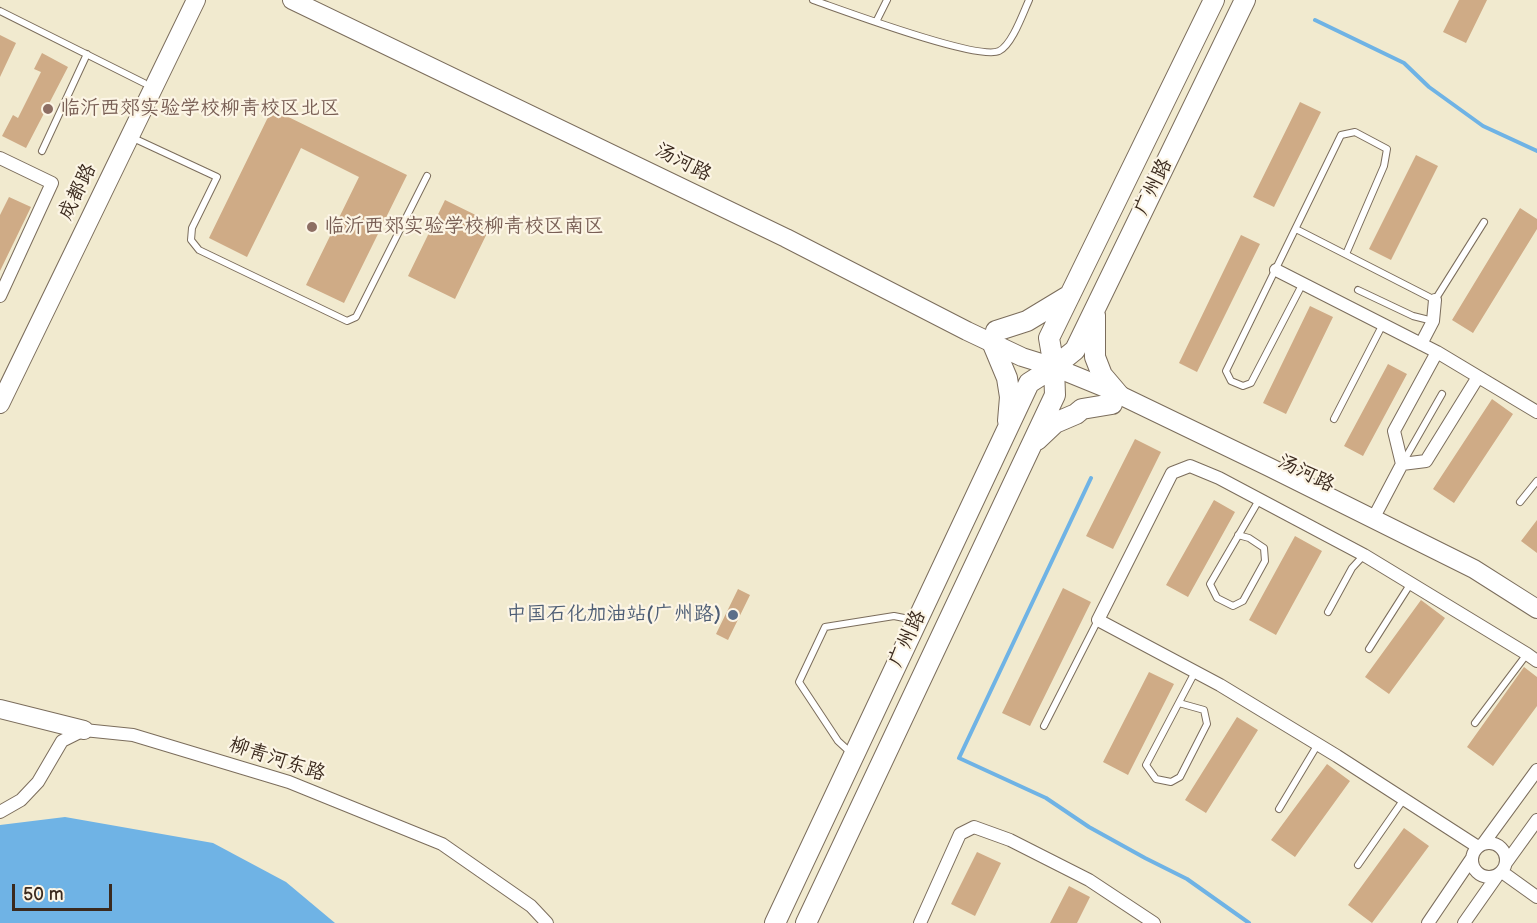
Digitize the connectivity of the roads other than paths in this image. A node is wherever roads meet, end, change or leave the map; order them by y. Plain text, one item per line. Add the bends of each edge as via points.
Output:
1 (184, 0) edge
2 (196, 0) edge
3 (292, 0) edge
4 (319, 0) edge
5 (813, 0) edge
6 (887, 0) edge
7 (1029, 0) edge
8 (1214, 0) edge
9 (1245, 0) edge
10 (0, 11) edge
11 (876, 22) junction
12 (87, 54) junction
13 (144, 83) junction
14 (130, 137) junction
15 (42, 151) dead end
16 (0, 158) edge
17 (427, 176) dead end
18 (1484, 222) dead end
19 (1296, 229) junction
20 (1347, 254) junction
21 (1276, 270) junction
22 (1303, 283) junction
23 (1358, 290) dead end
24 (1070, 295) junction
25 (0, 296) edge
26 (1435, 300) junction
27 (1095, 307) junction
28 (1433, 321) junction
29 (1383, 324) junction
30 (994, 337) junction
31 (1421, 344) junction
32 (1437, 352) junction
33 (1054, 367) junction
34 (1478, 377) junction
35 (0, 380) edge
36 (1442, 394) dead end
37 (1115, 400) junction
38 (0, 404) edge
39 (1534, 407) edge
40 (1334, 419) dead end
41 (1007, 429) junction
42 (1031, 446) junction
43 (1402, 464) junction
44 (1537, 481) edge
45 (1259, 500) junction
46 (1520, 502) dead end
47 (1372, 519) junction
48 (1238, 535) junction
49 (1364, 555) junction
50 (1411, 583) junction
51 (1537, 609) edge
52 (1328, 612) dead end
53 (1098, 620) junction
54 (917, 621) junction
55 (1537, 624) edge
56 (1369, 650) dead end
57 (1532, 658) edge
58 (1196, 672) junction
59 (1179, 703) junction
60 (0, 709) edge
61 (1474, 723) dead end
62 (1044, 726) dead end
63 (84, 730) junction
64 (1318, 744) junction
65 (854, 755) junction
66 (1537, 770) edge
67 (1404, 799) junction
68 (1279, 809) dead end
69 (0, 812) edge
70 (1537, 820) edge
71 (1478, 850) junction
72 (1358, 865) dead end
73 (1502, 870) junction
74 (1537, 897) edge
75 (547, 923) edge
76 (774, 923) edge
77 (806, 923) edge
78 (920, 923) edge
79 (1154, 923) edge
80 (1428, 923) edge
81 (1464, 923) edge

1 - 13 street, 成都路
2 - 14 street, 成都路
3 - 30 street, 汤河路
4 - 30 street, 汤河路 via 791,227
5 - 11 lane
6 - 11 lane
7 - 11 lane via 1007,45 992,53 951,46
8 - 24 main road, 广州路
9 - 27 main road, 广州路
10 - 12 lane
12 - 13 lane
12 - 15 lane
13 - 35 street, 成都路
14 - 17 lane via 217,177 192,228 191,240 199,250 347,321 356,317
14 - 38 street, 成都路
16 - 25 street via 52,183
18 - 26 lane
19 - 20 lane
19 - 20 lane via 1341,135 1355,132 1387,149 1384,166
19 - 21 lane
20 - 26 lane
21 - 22 street
21 - 22 lane via 1226,371 1231,381 1243,386 1251,383
22 - 29 street
23 - 28 lane via 1413,316
24 - 30 main road
24 - 33 main road, 广州路 via 1049,338
26 - 28 street
27 - 33 main road, 广州路 via 1075,350
27 - 37 main road via 1095,357
28 - 31 street
29 - 31 street
29 - 40 lane
30 - 33 street, 汤河路 via 1026,346
30 - 41 main road via 1010,397
31 - 32 street
32 - 34 street
32 - 43 street via 1394,431
33 - 37 street, 汤河路 via 1079,390
33 - 41 main road, 广州路 via 1029,383
33 - 42 main road, 广州路 via 1055,395
34 - 39 street
34 - 43 street via 1426,460
36 - 43 lane
37 - 42 main road via 1082,409 1055,423
37 - 47 street, 汤河路
37 - 55 street, 汤河路 via 1458,575
41 - 54 main road, 广州路
42 - 77 main road, 广州路
43 - 47 street
44 - 46 lane
45 - 48 lane
45 - 49 street
45 - 53 street via 1190,466 1172,472
47 - 51 street, 汤河路 via 1474,569
48 - 48 lane via 1210,584 1217,598 1233,606 1243,601 1265,561 1264,548
49 - 50 street
49 - 52 lane
50 - 56 lane
50 - 57 street
53 - 58 street
53 - 62 lane
54 - 65 main road, 广州路
54 - 65 lane via 894,616 825,627 799,682 838,741
57 - 61 lane
58 - 59 lane
58 - 64 street
59 - 59 lane via 1146,765 1156,779 1171,782 1180,777 1207,724 1204,710
60 - 63 street
63 - 69 street via 62,741 38,782 21,800
63 - 75 street, 柳青河东路 via 134,735 290,782 383,819 442,844 531,906
64 - 67 street
64 - 68 lane
65 - 76 main road, 广州路
66 - 71 street
67 - 71 street
67 - 72 lane
70 - 73 street
71 - 73 street via 1489,843 1500,847 1504,852
71 - 73 street via 1473,867 1476,872 1489,877
71 - 80 street
73 - 74 street
73 - 81 street
78 - 79 street via 960,834 974,827 1089,879

